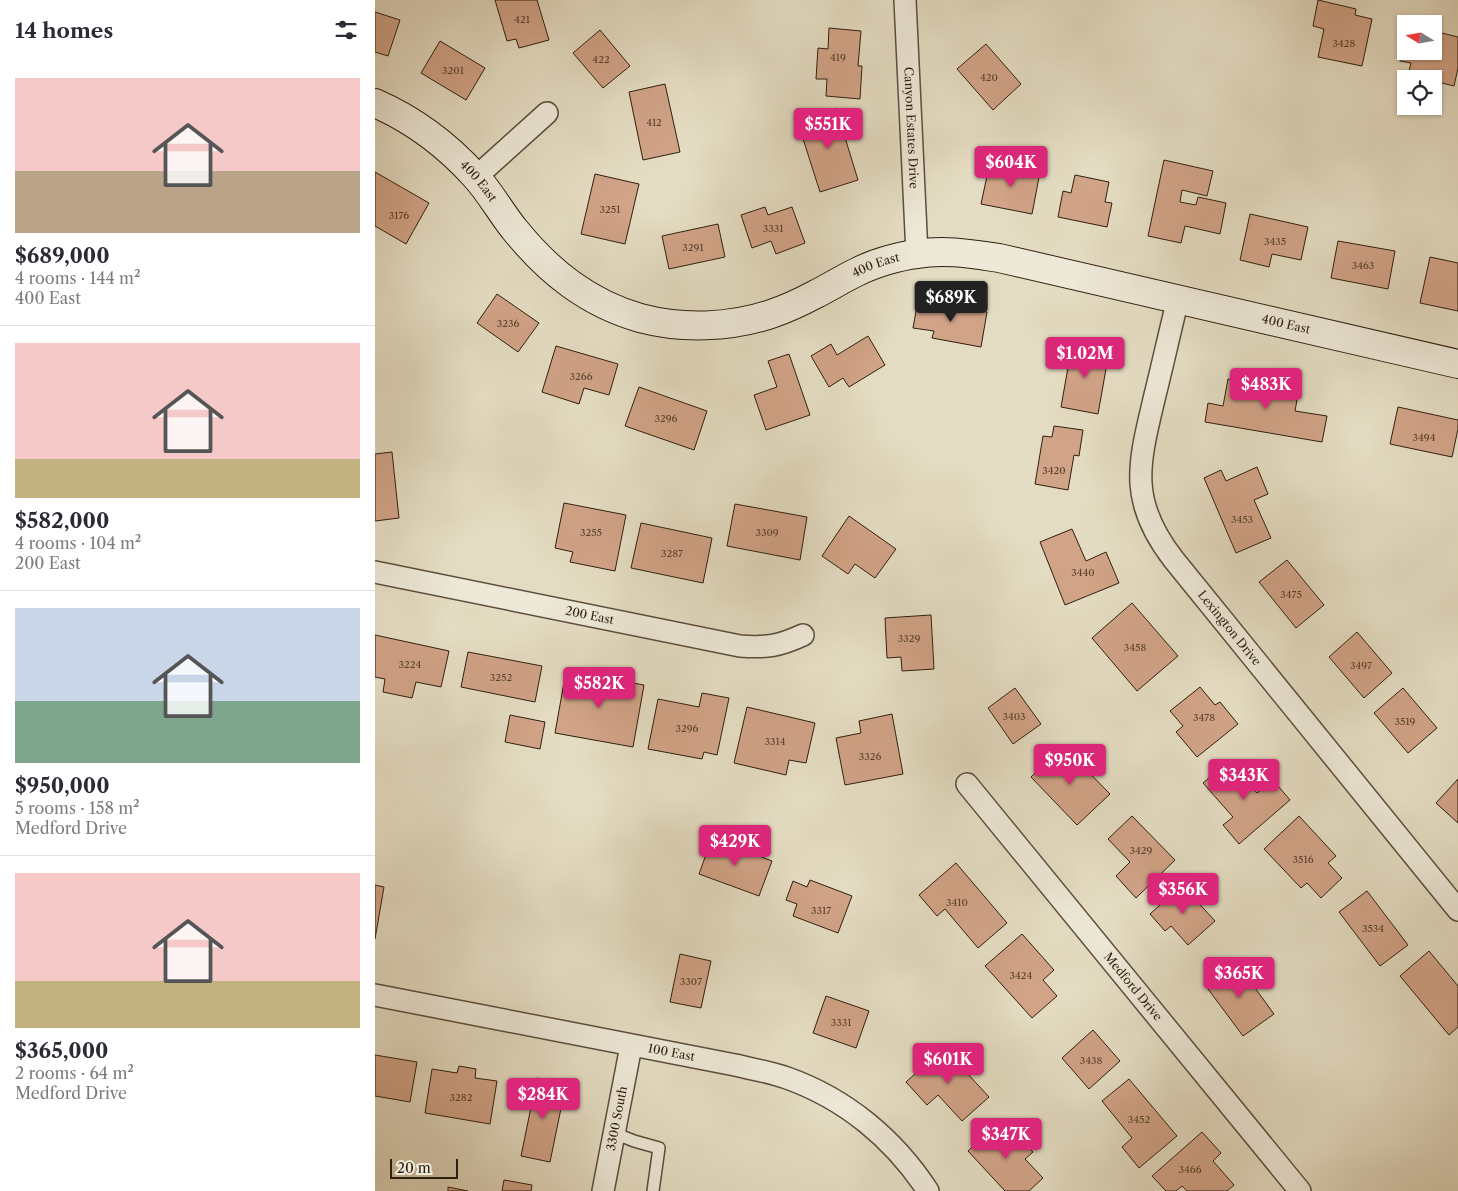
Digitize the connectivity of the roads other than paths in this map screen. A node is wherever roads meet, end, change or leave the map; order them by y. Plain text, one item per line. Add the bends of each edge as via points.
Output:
1 (905, 0) edge
2 (375, 103) edge
3 (547, 113) dead end
4 (476, 177) junction
5 (917, 254) junction
6 (1178, 299) junction
7 (1458, 364) edge
8 (375, 572) edge
9 (803, 635) dead end
10 (967, 784) dead end
11 (1458, 910) edge
12 (375, 996) edge
13 (631, 1046) junction
14 (614, 1133) junction
15 (603, 1191) edge
16 (653, 1191) edge
17 (928, 1191) edge
18 (1300, 1191) edge

1 - 5 street, Canyon Estates Drive
2 - 4 street, 400 East via 431,134
3 - 4 street
4 - 5 street, 400 East via 533,251 571,286 615,309 668,323 722,324 769,314 860,270
5 - 6 street, 400 East via 951,252 978,255
6 - 7 street, 400 East
6 - 11 street, Lexington Drive via 1140,468 1143,502 1152,525 1169,554
8 - 9 street, 200 East via 740,646 762,648 783,644
10 - 18 street, Medford Drive
12 - 13 street, 100 East
13 - 14 street, 3300 South
13 - 17 street, 100 East via 768,1072 827,1096 876,1130 906,1161
14 - 15 street, 3300 South
14 - 16 lane via 659,1148

